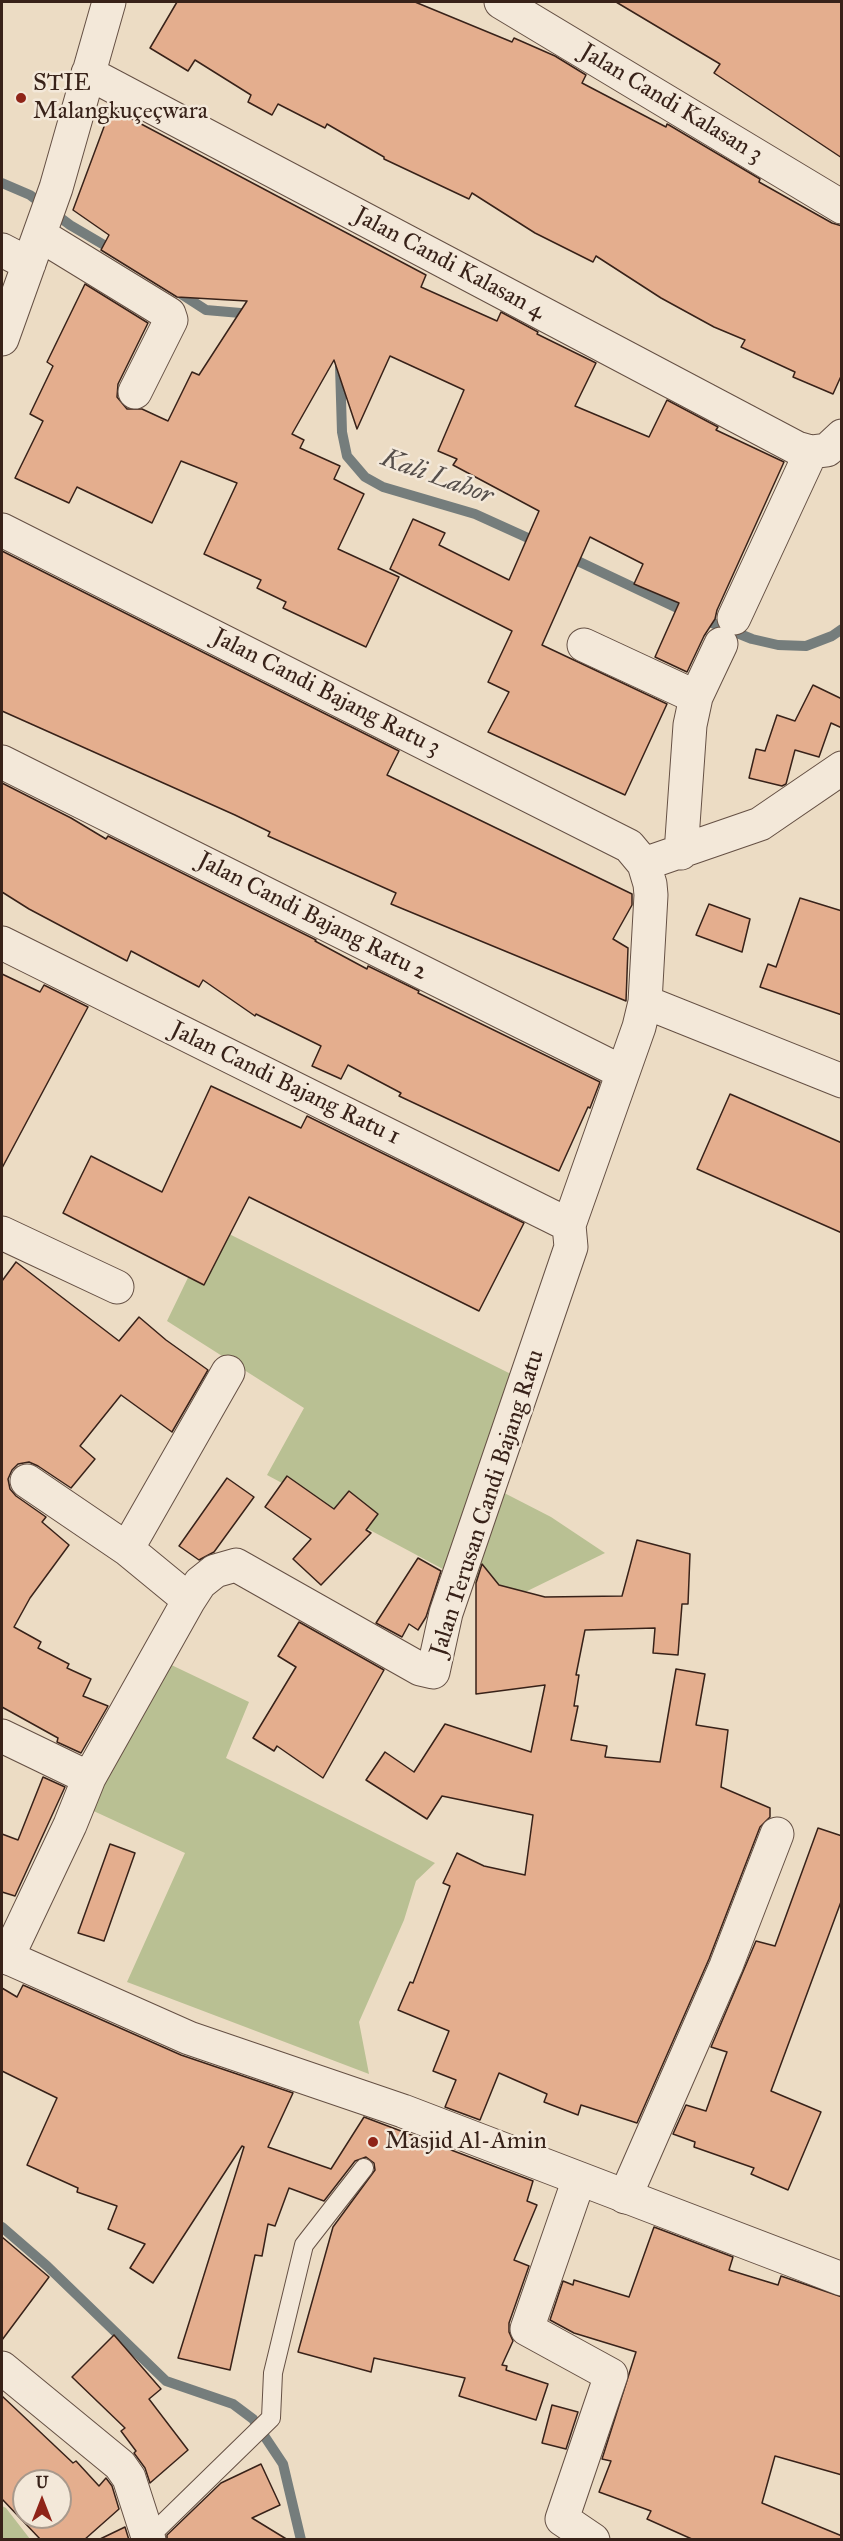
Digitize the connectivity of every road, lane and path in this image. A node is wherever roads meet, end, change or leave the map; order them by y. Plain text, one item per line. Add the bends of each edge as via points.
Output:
1 (109, 2) edge
2 (501, 2) edge
3 (88, 73) junction
4 (842, 207) edge
5 (35, 231) edge
6 (2, 339) edge
7 (135, 392) dead end
8 (842, 436) edge
9 (811, 452) junction
10 (2, 530) edge
11 (584, 645) dead end
12 (696, 697) junction
13 (2, 762) edge
14 (842, 768) edge
15 (681, 853) junction
16 (644, 864) junction
17 (2, 943) edge
18 (645, 1002) junction
19 (622, 1072) junction
20 (842, 1081) edge
21 (569, 1225) junction
22 (2, 1233) edge
23 (117, 1287) dead end
24 (228, 1372) dead end
25 (27, 1481) dead end
26 (127, 1549) junction
27 (189, 1600) junction
28 (2, 1736) edge
29 (89, 1778) junction
30 (777, 1834) dead end
31 (4, 1957) edge
32 (364, 2168) dead end
33 (579, 2179) junction
34 (625, 2197) junction
35 (842, 2279) edge
36 (2, 2368) edge
37 (148, 2539) edge
38 (593, 2540) edge

1 - 3 street
2 - 4 street, Jalan Candi Kalasan 3
3 - 5 street
3 - 9 street, Jalan Candi Kalasan 4
5 - 6 street
5 - 7 street via 169,314 171,320
8 - 9 street via 827,450
9 - 12 street
10 - 16 street, Jalan Candi Bajang Ratu 3 via 629,846
11 - 12 street
12 - 15 street via 690,725
13 - 19 street, Jalan Candi Bajang Ratu 2
14 - 15 street via 760,824
15 - 16 street
16 - 18 street via 651,884
17 - 21 street, Jalan Candi Bajang Ratu 1
18 - 19 street
18 - 20 street
19 - 21 street
21 - 27 street, Jalan Terusan Candi Bajang Ratu via 571,1247 446,1613 433,1672 420,1669 236,1565 215,1571 200,1583
22 - 23 street
24 - 26 street
25 - 26 street
26 - 27 street
27 - 29 street, Jalan Terusan Candi Bajang Ratu
28 - 29 street
29 - 31 street, Jalan Terusan Candi Bajang Ratu via 65,1836
30 - 34 street via 726,1966
31 - 33 street via 189,2038 399,2118
32 - 37 lane via 304,2245 273,2373 271,2418
33 - 34 street
33 - 38 street via 527,2329 610,2375 562,2519
34 - 35 street
36 - 37 street via 120,2465 129,2478

